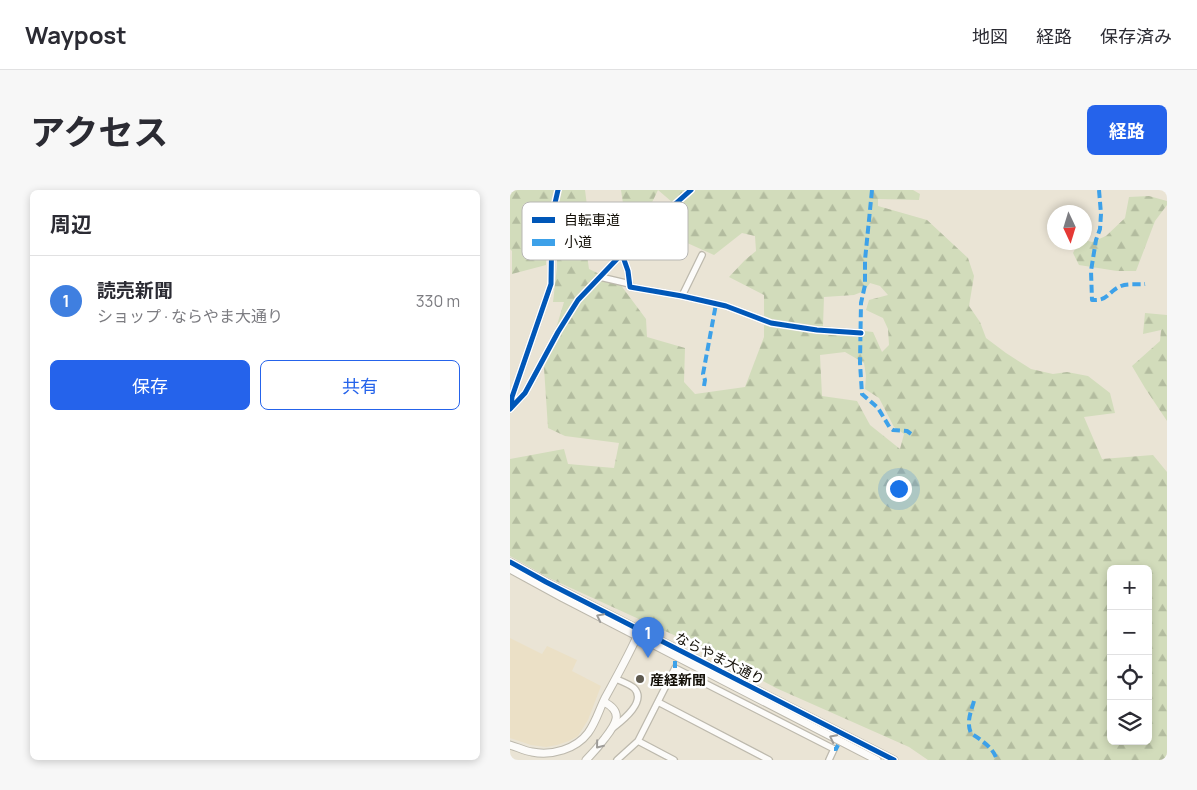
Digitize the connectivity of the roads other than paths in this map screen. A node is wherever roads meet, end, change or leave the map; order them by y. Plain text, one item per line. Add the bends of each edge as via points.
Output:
1 (691, 190) edge
2 (678, 202) edge
3 (702, 255) dead end
4 (551, 260) edge
5 (616, 260) edge
6 (624, 260) edge
7 (600, 277) junction
8 (630, 284) junction
9 (682, 296) junction
10 (860, 333) dead end
11 (510, 409) edge
12 (510, 562) edge
13 (510, 569) edge
14 (639, 633) junction
15 (616, 679) junction
16 (604, 702) junction
17 (658, 702) junction
18 (613, 728) junction
19 (638, 741) junction
20 (510, 745) edge
21 (663, 758) edge
22 (586, 760) edge
23 (618, 760) edge
24 (674, 760) edge
25 (769, 760) edge
26 (829, 760) edge
27 (877, 760) edge
28 (894, 760) edge

1 - 2 street
3 - 9 street
4 - 11 street via 551,284
5 - 7 street
6 - 8 street
7 - 8 street
7 - 11 street via 578,300 525,393
8 - 9 street via 630,287
9 - 10 street via 726,306 772,323
12 - 14 street, ならやま大通り
14 -> 13 street, ならやま大通り
14 - 15 street
27 -> 14 street, ならやま大通り
14 - 28 street, ならやま大通り
15 - 16 street
15 - 18 street via 632,687 638,700
16 - 18 street via 616,713
16 - 20 street via 588,733 570,748 542,753
17 - 19 street
17 - 25 street
17 - 26 street via 674,668 834,749
18 -> 22 street
19 - 21 street
19 - 23 street
21 - 24 street

